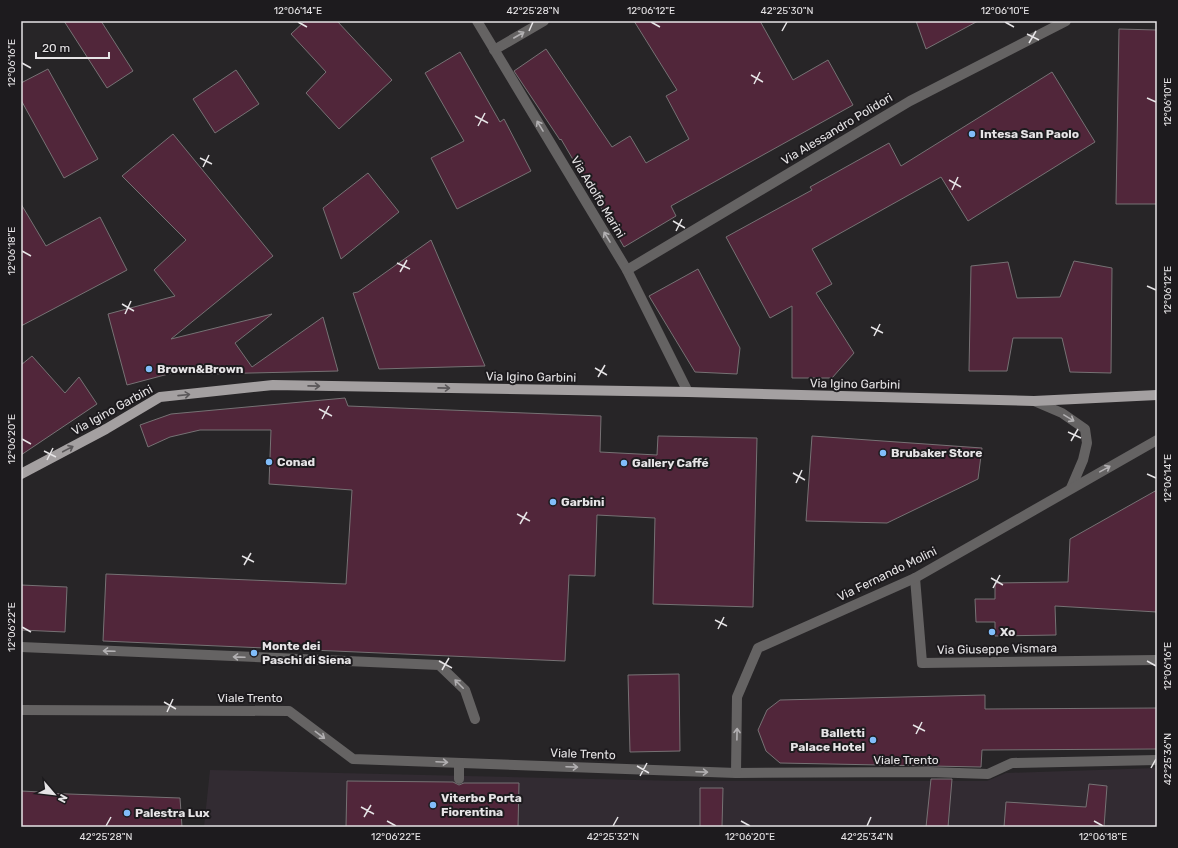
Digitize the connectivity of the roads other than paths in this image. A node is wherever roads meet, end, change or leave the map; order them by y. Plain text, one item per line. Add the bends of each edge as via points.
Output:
1 (477, 21) edge
2 (544, 21) edge
3 (1066, 21) edge
4 (494, 50) junction
5 (627, 270) junction
6 (688, 392) junction
7 (1157, 396) edge
8 (1034, 401) junction
9 (1157, 440) edge
10 (21, 474) edge
11 (1071, 488) junction
12 (915, 578) junction
13 (21, 648) edge
14 (1157, 660) edge
15 (21, 710) edge
16 (475, 719) dead end
17 (1157, 760) edge
18 (458, 763) junction
19 (736, 773) junction
20 (459, 779) dead end

1 - 4 street, Via Adolfo Marini
4 -> 2 street
3 - 5 street, Via Alessandro Polidori via 910,100
5 -> 4 street, Via Adolfo Marini
5 - 6 street, Via Adolfo Marini
6 - 8 main road, Via Igino Garbini
10 -> 6 main road, Via Igino Garbini via 106,430 160,397 273,385
7 - 8 main road, Via Igino Garbini
8 -> 11 street via 1062,413 1085,429 1087,443 1083,460
11 -> 9 street, Via Fernando Molini
11 - 12 street, Via Fernando Molini
12 - 14 street, Via Giuseppe Vismara via 922,663
19 -> 12 street, Via Fernando Molini via 737,697 758,648
16 -> 13 street via 465,690 439,665
15 -> 18 street, Viale Trento via 289,711 353,759
17 - 19 street, Viale Trento via 1012,763 988,774
18 -> 19 street, Viale Trento
18 - 20 street

